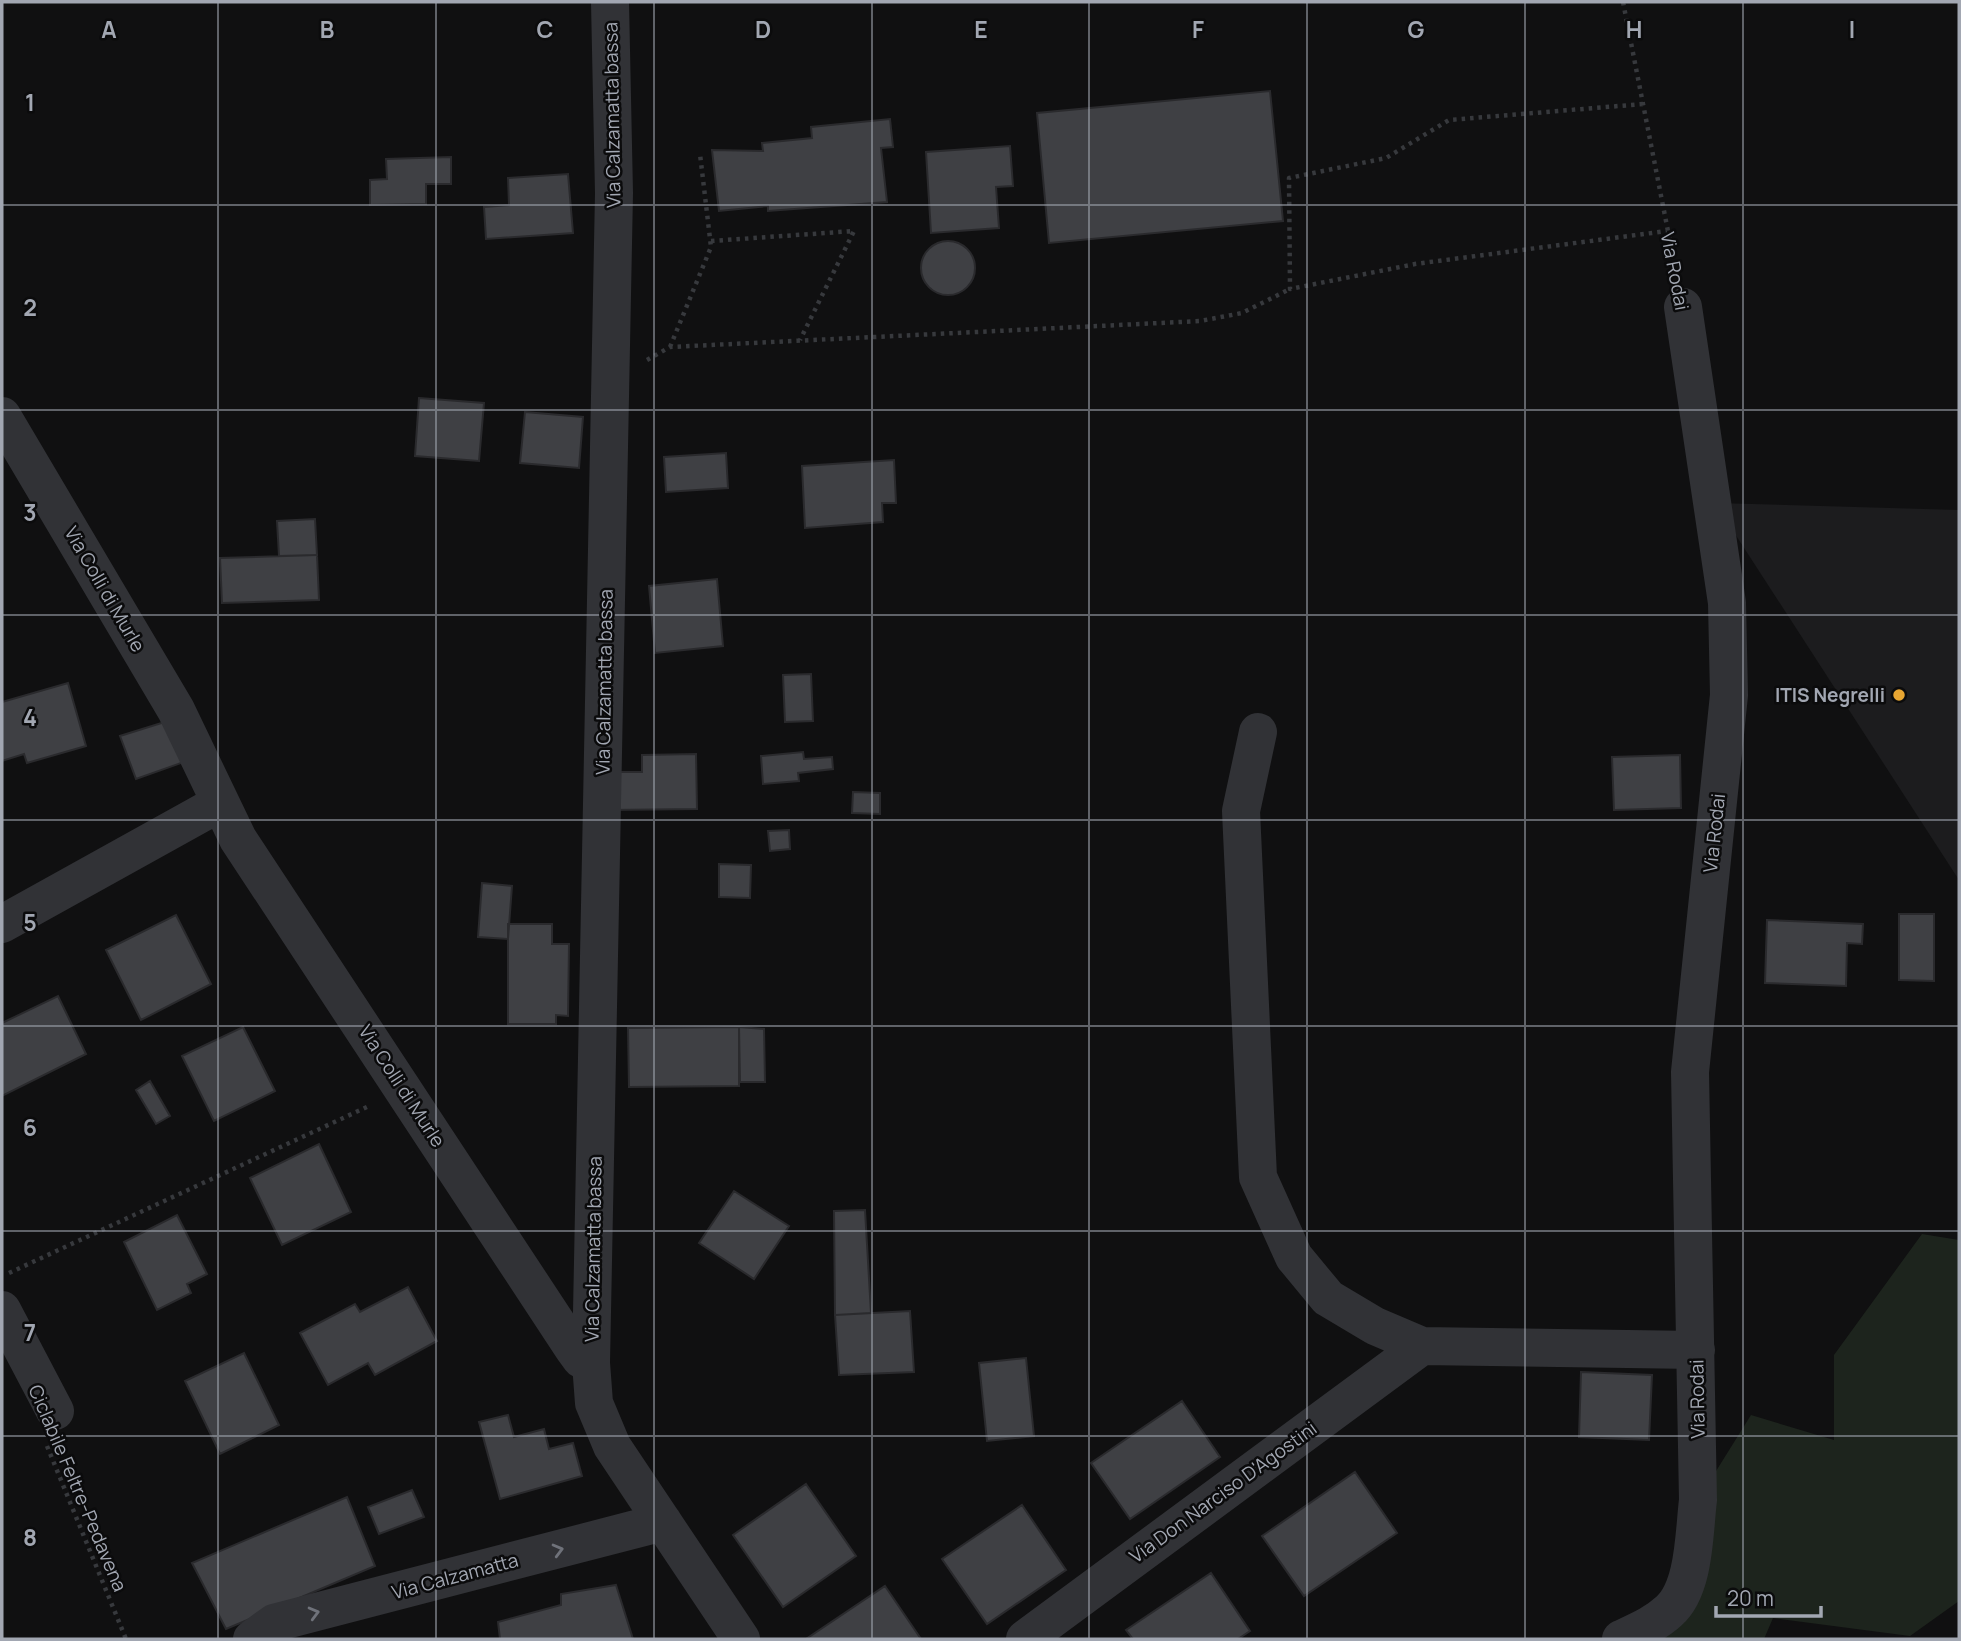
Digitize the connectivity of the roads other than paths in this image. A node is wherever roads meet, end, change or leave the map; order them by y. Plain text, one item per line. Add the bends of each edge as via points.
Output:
1 (610, 2) edge
2 (1683, 307) road end
3 (2, 416) edge
4 (1258, 732) dead end
5 (220, 803) junction
6 (2, 924) edge
7 (2, 1310) edge
8 (1422, 1346) junction
9 (1696, 1350) junction
10 (591, 1363) junction
11 (51, 1428) road end
12 (663, 1522) junction
13 (252, 1639) edge
14 (741, 1639) edge
15 (1025, 1639) edge
16 (1622, 1639) edge

1 - 10 street, Via Calzamatta bassa via 614,193
2 - 9 street, Via Rodai via 1727,603 1729,695 1690,1072
3 - 5 street, Via Colli di Murle via 176,710
4 - 8 street via 1241,811 1258,1177 1294,1256 1328,1298
5 - 6 street
5 - 10 street, Via Colli di Murle via 237,839 573,1348
7 - 11 street
8 - 9 street
8 - 15 street, Via Don Narciso D'Agostini
9 - 16 street, Via Rodai via 1698,1500 1691,1563 1672,1609
10 - 12 street via 594,1403 612,1446
13 -> 12 street, Via Calzamatta via 274,1623
12 - 14 street

